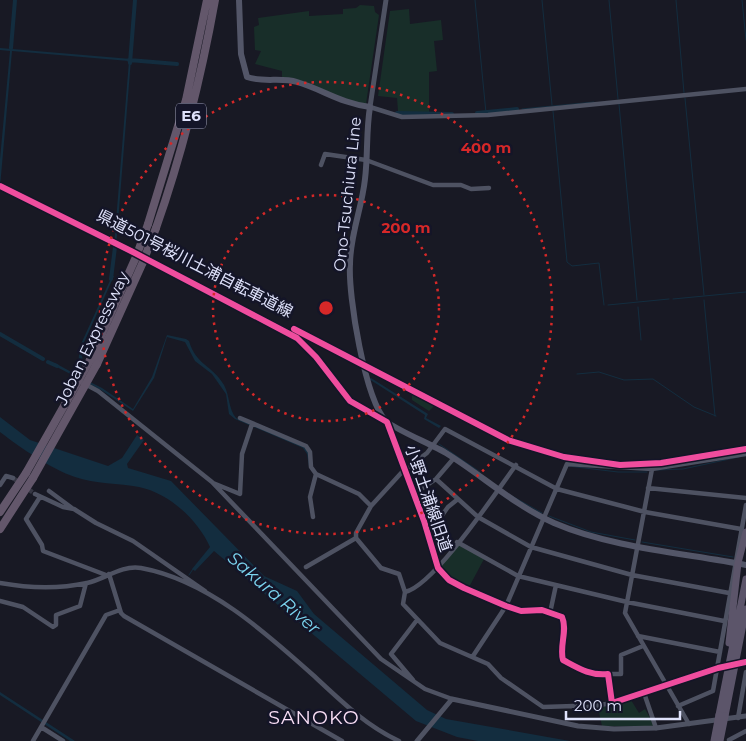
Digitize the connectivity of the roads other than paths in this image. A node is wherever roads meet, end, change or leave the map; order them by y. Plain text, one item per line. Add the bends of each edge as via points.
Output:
1 (207, 0) edge
2 (215, 0) edge
3 (239, 0) edge
4 (386, 0) edge
5 (746, 89) edge
6 (370, 107) junction
7 (366, 160) junction
8 (322, 165) dead end
9 (0, 186) edge
10 (489, 188) dead end
11 (72, 377) dead end
12 (240, 418) dead end
13 (387, 422) junction
14 (252, 424) junction
15 (432, 444) junction
16 (746, 454) edge
17 (454, 458) junction
18 (516, 465) junction
19 (652, 469) junction
20 (403, 471) junction
21 (316, 474) junction
22 (12, 478) dead end
23 (436, 479) junction
24 (212, 482) junction
25 (0, 486) edge
26 (648, 488) junction
27 (558, 489) junction
28 (498, 490) junction
29 (49, 491) dead end
30 (34, 494) tunnel mouth
31 (414, 494) junction
32 (40, 497) junction
33 (746, 497) edge
34 (458, 499) junction
35 (746, 505) edge
36 (371, 506) junction
37 (74, 510) junction
38 (0, 512) edge
39 (645, 512) junction
40 (478, 516) junction
41 (313, 517) dead end
42 (544, 518) junction
43 (0, 529) edge
44 (744, 531) edge
45 (428, 535) junction
46 (356, 538) junction
47 (457, 542) junction
48 (638, 545) junction
49 (531, 548) junction
50 (736, 563) junction
51 (746, 564) edge
52 (306, 567) dead end
53 (438, 568) junction
54 (108, 575) junction
55 (632, 575) junction
56 (518, 576) junction
57 (746, 579) edge
58 (0, 583) edge
59 (86, 583) junction
60 (556, 585) junction
61 (405, 592) junction
62 (730, 593) junction
63 (210, 595) junction
64 (0, 601) edge
65 (627, 602) junction
66 (506, 606) junction
67 (746, 609) edge
68 (120, 610) junction
69 (550, 613) junction
70 (417, 620) junction
71 (724, 621) junction
72 (746, 635) edge
73 (638, 636) junction
74 (643, 646) junction
75 (720, 652) junction
76 (473, 656) junction
77 (746, 662) edge
78 (733, 663) junction
79 (718, 668) junction
80 (746, 672) edge
81 (608, 674) junction
82 (418, 684) junction
83 (666, 685) junction
84 (644, 693) junction
85 (452, 700) junction
86 (612, 703) junction
87 (678, 706) junction
88 (722, 715) junction
89 (746, 716) edge
90 (738, 718) junction
91 (689, 724) junction
92 (42, 726) junction
93 (656, 728) junction
94 (746, 731) edge
95 (729, 740) edge
96 (33, 741) edge
97 (63, 741) edge
98 (342, 741) edge
99 (400, 741) edge
100 (417, 741) edge
101 (714, 741) edge
102 (720, 741) edge

1 - 38 highway, Joban Expressway / E6, bridge via 184,108 136,258 90,360 26,473
2 - 43 highway, Joban Expressway / E6, bridge via 191,117 143,262 97,364 33,478
3 - 6 main road, Ono-Tsuchiura Line via 241,54 247,77 296,81 329,96
4 - 6 street
5 - 6 street via 488,115 402,117
6 - 7 main road, Ono-Tsuchiura Line
7 - 8 street via 325,154
7 - 10 street via 434,185
7 - 13 main road, Ono-Tsuchiura Line via 349,266 364,365
9 - 13 street via 289,332 307,346 350,401
11 - 24 street via 98,391
12 - 14 street
13 - 15 main road
13 - 20 street, 小野土浦線旧道
14 - 21 street via 306,446
14 - 24 street via 242,454 240,494
15 - 17 main road
15 - 18 street via 445,429
15 - 20 street via 427,453
16 - 19 street
17 - 23 street
17 - 28 main road
18 - 27 street
18 - 28 street
19 - 26 street
19 - 27 street via 567,464
20 - 31 street, 小野土浦線旧道
20 - 36 street
21 - 36 street via 360,494
21 - 41 street via 310,497
22 - 25 street via 6,476
23 - 31 street
23 - 34 street
24 - 82 street via 382,659
26 - 33 street
26 - 39 street
27 - 39 street
27 - 42 street
28 - 40 street
28 - 42 main road
29 - 37 street
30 - 32 street
31 - 45 street, 小野土浦線旧道
32 - 37 street
32 - 54 street via 26,519 43,551
34 - 40 street
34 - 45 street via 448,507
35 - 44 street
36 - 46 street
37 - 63 street via 133,541
39 - 44 street
39 - 48 street
40 - 47 street
40 - 49 street
42 - 48 main road via 584,533
42 - 49 street
44 - 50 highway
45 - 53 street, 小野土浦線旧道
46 - 52 street
46 - 61 street via 381,568 399,574
47 - 53 street
47 - 56 street
48 - 50 main road
48 - 55 street
49 - 55 street
49 - 56 street
50 - 51 main road
50 - 62 street
50 - 78 highway via 728,650
53 - 61 street
53 - 66 street, 小野土浦線旧道 via 449,580
54 - 59 street
54 - 63 street via 128,568 140,568 166,574
54 - 68 street
55 - 62 street
55 - 65 street
56 - 60 street
56 - 66 street
57 - 78 highway
58 - 59 street via 46,586
59 - 64 street via 80,606 56,614 53,627 24,607
60 - 65 street
60 - 69 street
61 - 70 street via 402,604
62 - 71 street
63 - 99 street via 268,637 361,719
65 - 71 street
65 - 73 street via 625,613
66 - 69 street, 小野土浦線旧道
66 - 76 street
67 - 78 highway
68 - 92 street via 106,615
68 - 98 street via 124,616
69 - 81 street via 562,617 564,622 563,660 596,675
70 - 76 street via 440,643
70 - 82 street via 391,654
71 - 75 street
72 - 78 highway
73 - 74 street
73 - 75 street
74 - 81 street via 621,655 621,674
74 - 83 street
75 - 79 street
76 - 86 street via 543,707 582,708
77 - 78 street
78 - 79 street
78 - 88 highway
79 - 83 street
79 - 87 street via 710,694
80 - 90 street
81 - 86 street
82 - 85 street
83 - 84 street
83 - 87 street
84 - 86 street
84 - 93 street
85 - 93 street via 578,726 634,730
85 - 100 street
87 - 91 street
88 - 101 highway, bridge
88 - 102 highway, bridge
89 - 90 street
90 - 91 street
91 - 93 street
92 - 96 street
92 - 97 street
94 - 95 street

